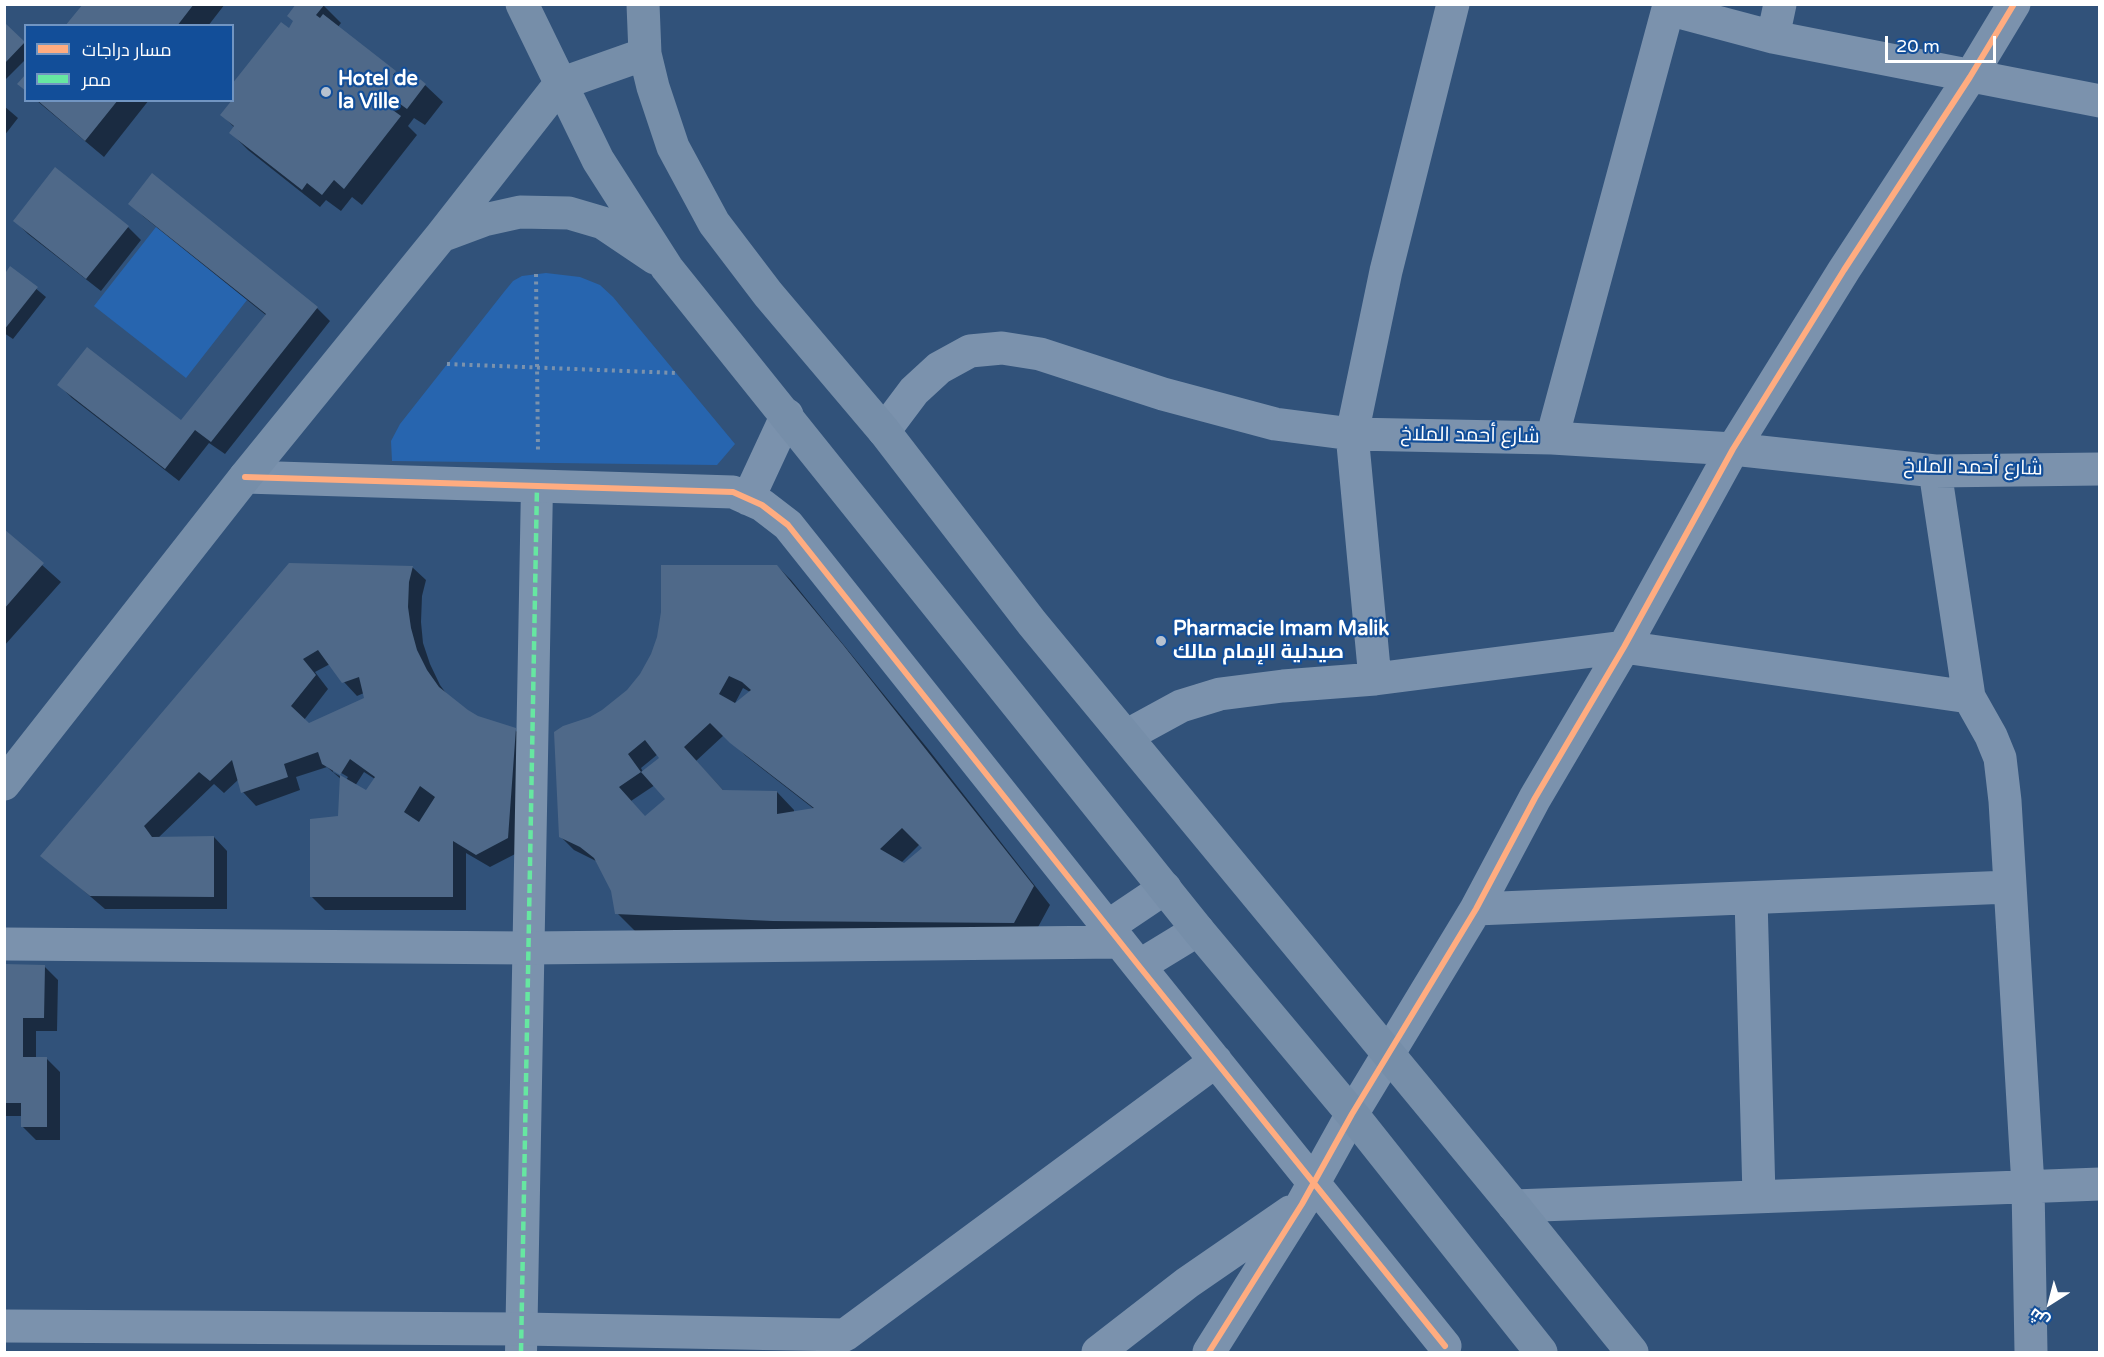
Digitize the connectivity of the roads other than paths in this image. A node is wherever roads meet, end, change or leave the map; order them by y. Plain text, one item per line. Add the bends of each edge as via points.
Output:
1 (522, 4) edge
2 (643, 4) edge
3 (1453, 4) edge
4 (1780, 4) edge
5 (2014, 4) edge
6 (1658, 7) edge
7 (1773, 37) junction
8 (645, 54) junction
9 (1970, 77) junction
10 (560, 84) junction
11 (2100, 101) edge
12 (441, 236) junction
13 (667, 268) junction
14 (787, 415) junction
15 (884, 430) junction
16 (1352, 434) junction
17 (1552, 438) junction
18 (1733, 449) junction
19 (2100, 468) edge
20 (1935, 471) junction
21 (245, 477) junction
22 (537, 486) junction
23 (748, 499) junction
24 (1624, 646) junction
25 (1375, 678) junction
26 (1970, 697) junction
27 (1126, 736) junction
28 (4, 784) edge
29 (2009, 887) junction
30 (1165, 888) junction
31 (1751, 898) junction
32 (1476, 909) junction
33 (1198, 930) junction
34 (4, 944) edge
35 (1122, 945) junction
36 (529, 948) junction
37 (1389, 1056) junction
38 (1216, 1061) junction
39 (1352, 1114) junction
40 (2100, 1184) edge
41 (2028, 1186) junction
42 (1308, 1193) junction
43 (1759, 1196) junction
44 (1514, 1206) junction
45 (4, 1326) edge
46 (60, 1340) edge
47 (522, 1341) edge
48 (853, 1344) edge
49 (1445, 1346) dead end
50 (1098, 1353) edge
51 (1209, 1353) edge
52 (1541, 1353) edge
53 (1632, 1353) edge
54 (2031, 1353) edge

1 - 10 main road
2 - 8 main road
3 - 16 street via 1386,271
4 - 7 street
5 - 9 street
6 - 7 street
6 - 17 street
7 - 9 street
8 - 10 main road
8 - 15 main road via 673,147 714,223 768,294
9 - 11 street
9 - 18 street
10 - 12 main road
10 - 13 main road via 598,160
12 - 13 main road via 520,212 569,213 603,223
12 - 21 main road
13 - 14 main road
14 - 23 street
14 - 30 main road
15 - 16 street, شارع أحمد الملاخ via 914,391 939,368 970,351 1002,348 1040,354 1163,394 1275,424
15 - 27 main road via 1032,623
16 - 17 street, شارع أحمد الملاخ
16 - 25 street
17 - 18 street, شارع أحمد الملاخ
18 - 20 street, شارع أحمد الملاخ
18 - 24 street
19 - 20 street, شارع أحمد الملاخ
20 - 26 street
21 - 22 street
21 - 28 main road
22 - 23 street via 733,492
22 - 36 street
23 - 35 street via 788,525
24 - 25 street
24 - 26 street
24 - 32 street via 1535,798
25 - 27 street via 1220,694 1181,706
26 - 29 street via 2000,758
27 - 37 main road
29 - 31 street
29 - 41 street
30 - 33 main road
30 - 35 street
31 - 32 street
31 - 43 street
32 - 37 street
33 - 35 street
33 - 39 main road
34 - 36 street
35 - 36 street
35 - 38 street
36 - 47 street
37 - 39 street
37 - 44 main road
38 - 42 street
38 - 48 street
39 - 42 street
39 - 52 main road
40 - 41 street
41 - 43 street
41 - 54 street
42 - 49 street
42 - 50 street
42 - 51 street
43 - 44 street
44 - 53 main road
45 - 46 street
46 - 47 street
47 - 48 street

